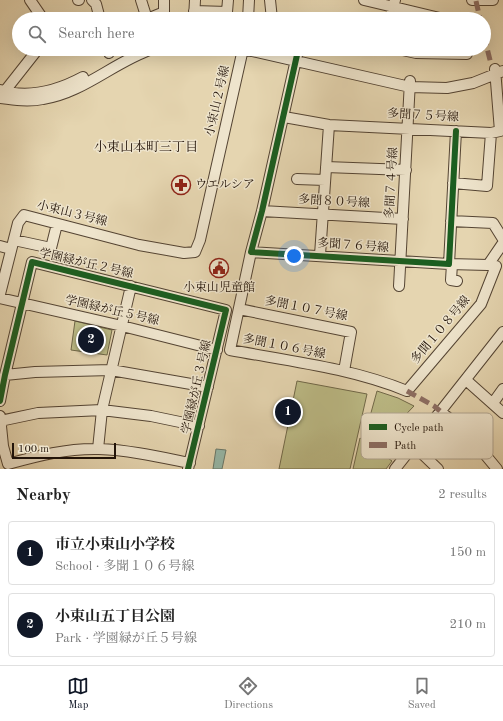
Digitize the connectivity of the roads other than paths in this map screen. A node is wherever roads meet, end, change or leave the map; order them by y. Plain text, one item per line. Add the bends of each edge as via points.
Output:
1 (30, 0) edge
2 (92, 0) edge
3 (141, 0) edge
4 (164, 0) edge
5 (195, 0) edge
6 (228, 0) edge
7 (249, 0) edge
8 (270, 0) edge
9 (364, 0) edge
10 (474, 0) edge
11 (493, 0) edge
12 (394, 3) edge
13 (38, 12) edge
14 (98, 12) edge
15 (145, 12) edge
16 (164, 12) edge
17 (194, 12) edge
18 (228, 12) edge
19 (248, 12) edge
20 (271, 12) edge
21 (422, 12) edge
22 (32, 56) edge
23 (122, 56) edge
24 (136, 56) edge
25 (239, 56) edge
26 (284, 56) edge
27 (291, 56) edge
28 (296, 58) junction
29 (499, 70) edge
30 (410, 84) junction
31 (1, 94) edge
32 (284, 116) junction
33 (329, 125) junction
34 (408, 128) junction
35 (456, 130) junction
36 (491, 133) junction
37 (326, 167) junction
38 (406, 170) junction
39 (297, 179) dead end
40 (325, 180) junction
41 (453, 183) junction
42 (262, 211) junction
43 (323, 214) junction
44 (404, 219) junction
45 (451, 221) junction
46 (57, 224) junction
47 (503, 240) edge
48 (503, 243) edge
49 (12, 244) junction
50 (0, 246) edge
51 (195, 252) joint
52 (251, 252) junction
53 (320, 255) junction
54 (401, 261) junction
55 (450, 264) junction
56 (496, 266) edge
57 (457, 281) dead end
58 (131, 286) junction
59 (399, 286) dead end
60 (0, 294) edge
61 (0, 298) edge
62 (21, 303) junction
63 (239, 309) junction
64 (226, 310) joint
65 (122, 326) junction
66 (503, 332) edge
67 (217, 350) junction
68 (111, 370) junction
69 (344, 371) junction
70 (5, 375) junction
71 (466, 380) junction
72 (208, 387) junction
73 (503, 389) edge
74 (407, 391) joint
75 (0, 401) edge
76 (493, 403) junction
77 (102, 410) junction
78 (440, 411) joint
79 (442, 413) edge
80 (503, 413) edge
81 (0, 416) edge
82 (0, 421) edge
83 (199, 426) junction
84 (98, 449) junction
85 (402, 459) edge
86 (428, 459) edge
87 (489, 459) edge
88 (189, 466) edge
89 (395, 469) edge
90 (438, 469) edge
91 (497, 469) edge

1 - 13 street
2 - 14 street
3 - 15 street
4 - 16 street
5 - 17 street
6 - 18 street
7 - 19 street
8 - 20 street
9 - 12 street
10 - 11 street
12 - 21 street
22 - 31 street
23 - 31 street via 79,80 55,89 35,94
24 - 31 street via 81,86 52,98 21,101
25 - 51 street, 小束山２号線 via 200,240
26 - 28 street
27 - 28 street
28 - 30 street
28 - 32 street
29 - 30 street via 473,83 447,88
29 - 36 street via 500,131
30 - 34 street, 多聞７４号線
32 - 33 street, 多聞７５号線
32 - 42 street
33 - 34 street, 多聞７５号線
33 - 37 street
34 - 35 street, 多聞７５号線
34 - 38 street, 多聞７４号線
35 - 36 street, 多聞７５号線
35 - 41 street
36 - 41 street via 487,186
37 - 38 street
37 - 40 street
38 - 44 street, 多聞７４号線
39 - 40 street
40 - 43 street
41 - 45 street
42 - 43 street, 多聞８０号線
42 - 52 street
43 - 44 street, 多聞８０号線
43 - 53 street
44 - 54 street, 多聞７４号線
45 - 47 street via 493,223
45 - 55 street
46 - 49 street via 51,248
46 - 49 street, 小束山３号線 via 24,215 18,223
46 - 51 street, 小束山３号線 via 147,246 184,253
48 - 56 street, 多聞１０８号線
49 - 50 street
49 - 60 street, 小束山３号線
52 - 53 street, 多聞７６号線
52 - 63 street, 多聞１０６号線
53 - 54 street, 多聞７６号線
54 - 55 street, 多聞７６号線
54 - 59 street, 多聞７４号線
55 - 56 street, 多聞７６号線
55 - 57 street via 451,280
56 - 74 street, 多聞１０８号線 via 481,304
58 - 62 street, 学園緑が丘２号線 via 32,262
58 - 64 street, 学園緑が丘２号線
58 - 65 street
61 - 62 street, 学園緑が丘５号線
62 - 65 street, 学園緑が丘５号線
62 - 70 street, 学園緑が丘２号線
63 - 69 street, 多聞１０７号線 via 352,332
63 - 69 street, 多聞１０６号線 via 230,350
64 - 67 street, 学園緑が丘３号線
65 - 67 street, 学園緑が丘５号線
65 - 68 street
66 - 71 street via 496,346
67 - 72 street, 学園緑が丘３号線
68 - 70 street
68 - 72 street
68 - 77 street
69 - 74 street, 多聞１０６号線
70 - 75 street, 学園緑が丘２号線
71 - 76 street
71 - 78 street
72 - 83 street, 学園緑が丘３号線
73 - 76 street
76 - 80 street
77 - 82 street via 38,413
77 - 83 street via 151,416
77 - 84 street
78 - 79 street
81 - 82 street
82 - 84 street via 8,464 39,455
83 - 88 street, 学園緑が丘３号線
84 - 88 street via 144,454
85 - 89 street
86 - 90 street
87 - 91 street

